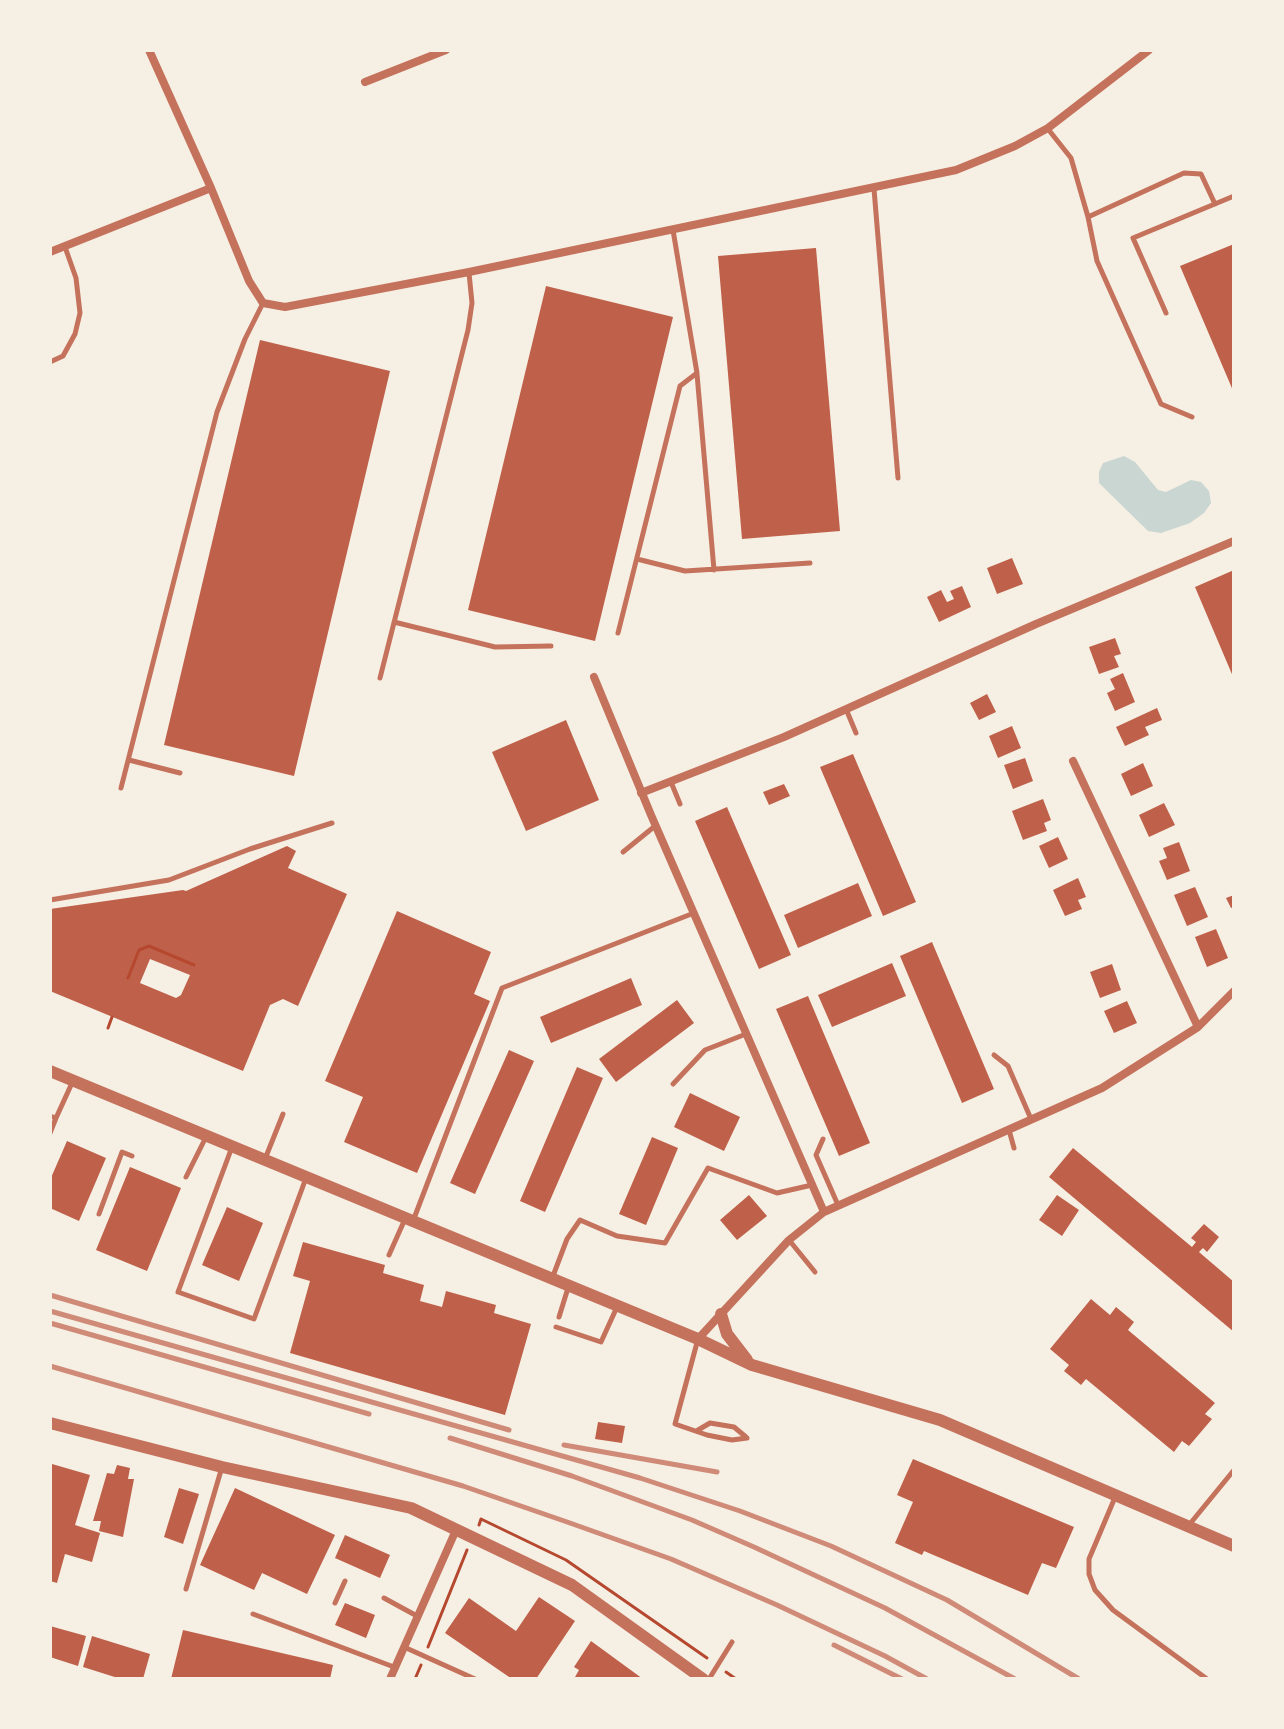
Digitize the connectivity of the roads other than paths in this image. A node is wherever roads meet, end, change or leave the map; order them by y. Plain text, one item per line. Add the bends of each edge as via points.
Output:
1 (149, 50) edge
2 (446, 50) edge
3 (1149, 50) edge
4 (365, 82) dead end
5 (1048, 128) junction
6 (211, 188) junction
7 (874, 189) junction
8 (1234, 196) edge
9 (1215, 204) junction
10 (1088, 217) junction
11 (673, 230) junction
12 (64, 246) junction
13 (50, 252) edge
14 (469, 272) junction
15 (263, 303) junction
16 (1166, 313) dead end
17 (50, 362) edge
18 (697, 373) junction
19 (1192, 417) dead end
20 (898, 478) dead end
21 (1234, 541) edge
22 (637, 559) junction
23 (810, 563) dead end
24 (714, 570) junction
25 (394, 622) junction
26 (618, 633) dead end
27 (551, 646) dead end
28 (594, 677) dead end
29 (380, 678) dead end
30 (846, 709) junction
31 (856, 733) dead end
32 (129, 760) junction
33 (1073, 761) dead end
34 (180, 773) dead end
35 (671, 782) junction
36 (121, 788) dead end
37 (641, 793) junction
38 (680, 804) dead end
39 (332, 823) dead end
40 (655, 826) junction
41 (623, 852) dead end
42 (50, 900) edge
43 (694, 913) junction
44 (1234, 991) edge
45 (1198, 1027) junction
46 (746, 1034) junction
47 (994, 1055) dead end
48 (50, 1071) edge
49 (74, 1080) junction
50 (673, 1084) dead end
51 (283, 1114) dead end
52 (53, 1117) edge
53 (1031, 1119) junction
54 (1009, 1129) junction
55 (50, 1133) edge
56 (207, 1136) junction
57 (823, 1139) dead end
58 (233, 1146) junction
59 (1014, 1148) dead end
60 (132, 1156) dead end
61 (264, 1160) junction
62 (186, 1177) dead end
63 (306, 1177) junction
64 (812, 1185) junction
65 (838, 1205) junction
66 (824, 1212) junction
67 (99, 1214) dead end
68 (409, 1220) junction
69 (789, 1240) junction
70 (389, 1255) dead end
71 (815, 1272) dead end
72 (552, 1278) junction
73 (569, 1286) junction
74 (617, 1306) junction
75 (721, 1314) junction
76 (559, 1317) dead end
77 (556, 1327) dead end
78 (698, 1339) junction
79 (752, 1365) junction
80 (50, 1423) edge
81 (697, 1430) junction
82 (222, 1467) junction
83 (1234, 1470) edge
84 (1116, 1494) junction
85 (1188, 1526) junction
86 (456, 1530) junction
87 (1234, 1546) edge
88 (345, 1581) dead end
89 (186, 1589) dead end
90 (384, 1598) dead end
91 (335, 1603) dead end
92 (253, 1614) dead end
93 (417, 1616) junction
94 (732, 1642) dead end
95 (404, 1647) junction
96 (394, 1667) junction
97 (390, 1679) edge
98 (475, 1679) edge
99 (706, 1679) edge
100 (1207, 1679) edge

1 - 6 street
2 - 4 street
3 - 5 street
5 - 7 street via 956,170
5 - 10 lane via 1071,158
6 - 12 street
6 - 15 street
7 - 11 street
7 - 20 lane
8 - 9 lane
9 - 10 lane via 1201,174 1184,173
9 - 16 lane via 1133,238
10 - 19 lane via 1097,261 1161,404
11 - 14 street
11 - 18 lane
12 - 13 street
12 - 17 lane via 76,278 80,313 63,356
14 - 15 street via 285,307
14 - 25 lane via 468,330
15 - 32 lane via 217,412
18 - 22 lane via 680,386
18 - 24 lane
21 - 30 street
22 - 24 lane via 685,571
22 - 26 lane
23 - 24 lane
25 - 27 lane via 495,647
25 - 29 lane
28 - 37 street
30 - 31 lane
30 - 35 street
32 - 34 lane
32 - 36 lane
33 - 45 street
35 - 37 street
35 - 38 lane
37 - 40 street
39 - 42 lane via 169,880
40 - 41 lane
40 - 43 street
43 - 46 street
43 - 68 lane via 502,988
44 - 45 street
45 - 53 street via 1102,1088
46 - 50 lane via 705,1050
46 - 64 street
47 - 53 lane via 1008,1066
48 - 49 street
49 - 52 lane
49 - 56 street
51 - 61 lane
52 - 55 lane
53 - 54 street
54 - 59 lane
54 - 65 street
56 - 58 street
56 - 62 lane
57 - 65 lane via 816,1155
58 - 61 street
58 - 63 lane via 178,1292 254,1319
60 - 67 lane via 122,1152
61 - 63 street
63 - 68 street
64 - 66 street
64 - 72 lane via 777,1193 708,1168 665,1243 617,1236 580,1220
65 - 66 street
66 - 69 street
68 - 70 lane
68 - 72 street
69 - 71 lane
69 - 75 street
72 - 73 street
73 - 74 street
73 - 76 lane
74 - 77 lane via 601,1342
74 - 78 street
75 - 78 street
75 - 79 street via 727,1334
78 - 79 street
78 - 81 lane via 675,1424
79 - 84 street via 940,1420
80 - 82 street
81 - 81 lane via 732,1440 747,1438 734,1427 710,1423
82 - 86 street via 411,1508
82 - 89 lane
83 - 85 lane
84 - 85 street
84 - 100 lane via 1089,1559 1095,1590 1113,1610
85 - 87 street
86 - 93 street
86 - 99 street via 572,1585
88 - 91 lane
90 - 93 lane
92 - 96 lane
93 - 95 street
94 - 99 lane
95 - 96 street
95 - 98 lane
96 - 97 street

